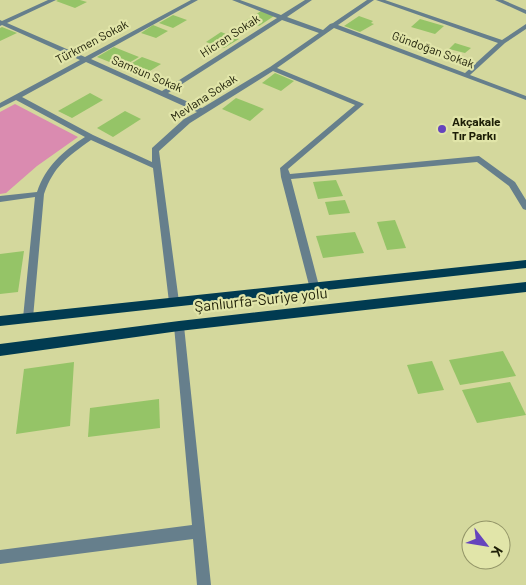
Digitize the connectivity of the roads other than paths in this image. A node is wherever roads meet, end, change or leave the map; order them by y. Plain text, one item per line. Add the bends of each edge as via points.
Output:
1 (53, 0) edge
2 (195, 0) edge
3 (234, 0) edge
4 (309, 0) edge
5 (371, 0) edge
6 (379, 0) edge
7 (498, 0) edge
8 (526, 12) edge
9 (282, 16) junction
10 (1, 23) edge
11 (332, 25) junction
12 (526, 26) edge
13 (322, 32) junction
14 (503, 42) junction
15 (84, 59) junction
16 (272, 68) junction
17 (467, 74) junction
18 (163, 93) junction
19 (16, 97) junction
20 (526, 98) edge
21 (0, 106) edge
22 (202, 111) junction
23 (90, 137) junction
24 (155, 166) junction
25 (285, 177) junction
26 (40, 194) junction
27 (0, 199) edge
28 (526, 206) edge
29 (526, 264) edge
30 (314, 286) junction
31 (526, 286) edge
32 (174, 302) junction
33 (28, 318) junction
34 (0, 321) edge
35 (179, 326) junction
36 (0, 350) edge
37 (200, 531) junction
38 (0, 557) edge
39 (204, 585) edge

1 - 10 street
2 - 15 street, Türkmen Sokak
3 - 9 street
4 - 9 street, Hicran Sokak
5 - 11 street, Mevlana Sokak
6 - 14 street
7 - 8 street
9 - 13 street
9 - 18 street, Hicran Sokak
10 - 15 street, Samsun Sokak
11 - 13 street, Mevlana Sokak
11 - 17 street, Gündoğan Sokak
12 - 14 street
13 - 16 street, Mevlana Sokak
14 - 17 street
15 - 18 street, Samsun Sokak
15 - 19 street, Türkmen Sokak
16 - 22 street, Mevlana Sokak
16 - 25 street via 360,104 284,168
17 - 20 street, Gündoğan Sokak
18 - 22 street, Samsun Sokak
19 - 21 street, Türkmen Sokak
19 - 23 street
22 - 24 street, Mevlana Sokak via 154,150
23 - 24 street
23 - 26 street via 59,159 46,175
24 - 32 street, Mevlana Sokak
25 - 28 street via 479,159 512,184
25 - 30 street
26 - 27 street
26 - 33 street
29 - 30 main road, Şanlıurfa-Suriye yolu
30 - 32 main road, Şanlıurfa-Suriye yolu
31 - 35 main road, Şanlıurfa-Suriye yolu
32 - 33 main road, Şanlıurfa-Suriye yolu
33 - 34 main road, Şanlıurfa-Suriye yolu
35 - 36 main road, Şanlıurfa-Suriye yolu
35 - 37 street
37 - 38 street
37 - 39 street

